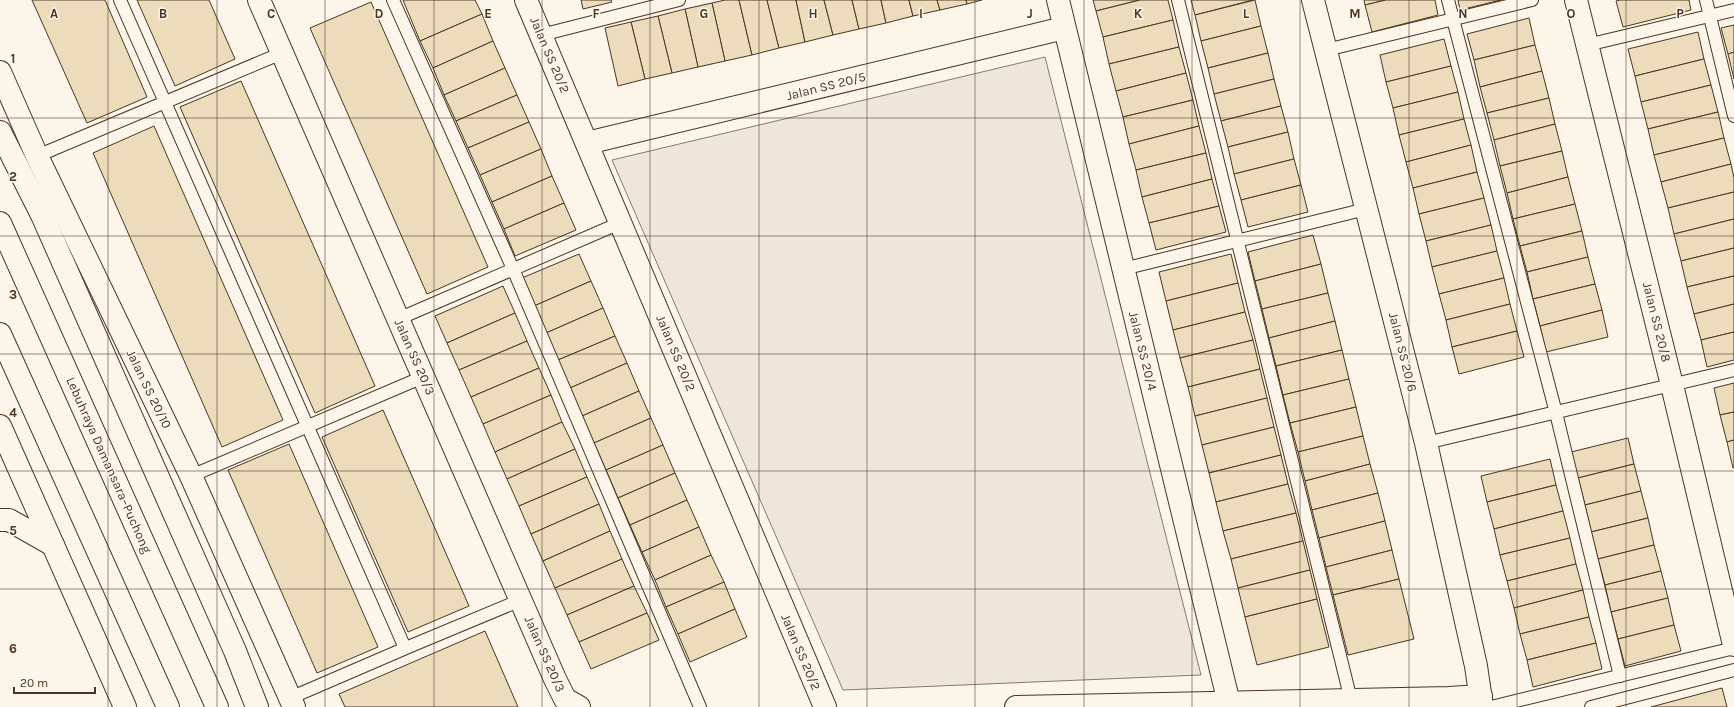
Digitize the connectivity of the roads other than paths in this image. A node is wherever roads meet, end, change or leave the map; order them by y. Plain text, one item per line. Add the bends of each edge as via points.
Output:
1 (120, 0) edge
2 (259, 0) edge
3 (393, 0) edge
4 (526, 0) edge
5 (678, 0) edge
6 (1058, 0) edge
7 (1178, 0) edge
8 (1313, 0) edge
9 (1448, 0) edge
10 (1532, 0) edge
11 (1576, 0) edge
12 (1706, 0) edge
13 (1734, 10) edge
14 (1710, 16) junction
15 (1453, 19) junction
16 (1064, 28) junction
17 (541, 35) junction
18 (1587, 45) junction
19 (1326, 50) junction
20 (282, 53) junction
21 (0, 72) edge
22 (165, 103) junction
23 (1734, 116) edge
24 (0, 132) edge
25 (587, 143) junction
26 (37, 156) junction
27 (1366, 209) junction
28 (42, 215) junction
29 (0, 223) edge
30 (620, 223) junction
31 (1237, 241) junction
32 (513, 269) junction
33 (1123, 269) junction
34 (398, 319) junction
35 (0, 334) edge
36 (1734, 370) edge
37 (423, 376) junction
38 (1672, 385) junction
39 (1556, 413) junction
40 (0, 426) edge
41 (308, 426) junction
42 (1426, 443) junction
43 (190, 476) junction
44 (0, 520) edge
45 (53, 545) junction
46 (521, 600) junction
47 (1734, 647) edge
48 (405, 648) junction
49 (1734, 670) edge
50 (1620, 676) junction
51 (1351, 700) junction
52 (292, 702) edge
53 (1229, 703) junction
54 (1485, 703) edge
55 (125, 707) edge
56 (168, 707) edge
57 (217, 707) edge
58 (257, 707) edge
59 (580, 707) edge
60 (700, 707) edge
61 (825, 707) edge
62 (1016, 707) edge
63 (1591, 707) edge

1 - 22 lane
2 - 20 main road, Jalan SS 20/3
3 - 32 lane
4 - 17 main road, Jalan SS 20/2
5 - 17 lane
6 - 16 main road, Jalan SS 20/4
7 - 31 lane
8 - 19 main road, Jalan SS 20/6
9 - 15 lane
10 - 15 lane
11 - 18 main road, Jalan SS 20/8
12 - 14 lane
13 - 14 lane
14 - 18 lane
14 - 23 lane
15 - 19 lane
15 - 39 lane
16 - 25 main road, Jalan SS 20/5
16 - 33 main road, Jalan SS 20/4
17 - 25 main road, Jalan SS 20/2
18 - 38 main road, Jalan SS 20/8
19 - 27 main road, Jalan SS 20/6
20 - 22 lane
20 - 34 main road, Jalan SS 20/3
21 - 26 main road, Jalan SS 20/10
22 - 26 lane
22 - 41 lane
24 - 28 main road
25 - 30 main road, Jalan SS 20/2
26 - 28 lane via 29,172
26 - 43 main road, Jalan SS 20/10
27 - 31 lane
27 - 42 main road, Jalan SS 20/6
28 - 58 main road via 232,644
29 - 57 main road, Lebuhraya Damansara–Puchong
30 - 32 lane
30 - 61 main road, Jalan SS 20/2
31 - 33 lane
31 - 51 lane
32 - 34 lane
32 - 60 lane
33 - 53 main road, Jalan SS 20/4
34 - 37 main road, Jalan SS 20/3
35 - 56 main road
36 - 38 lane
37 - 41 lane
37 - 46 main road, Jalan SS 20/3
38 - 39 lane
38 - 47 main road, Jalan SS 20/8
39 - 42 lane
39 - 50 lane
40 - 45 main road
41 - 43 lane
41 - 48 lane
42 - 54 main road, Jalan SS 20/6
43 - 52 main road, Jalan SS 20/10
44 - 45 main road via 9,520
45 - 55 main road
46 - 48 lane
46 - 59 main road, Jalan SS 20/3 via 565,698
47 - 50 lane
48 - 52 lane
49 - 63 lane
50 - 54 lane
51 - 53 main road
51 - 54 main road via 1449,698
53 - 62 main road

